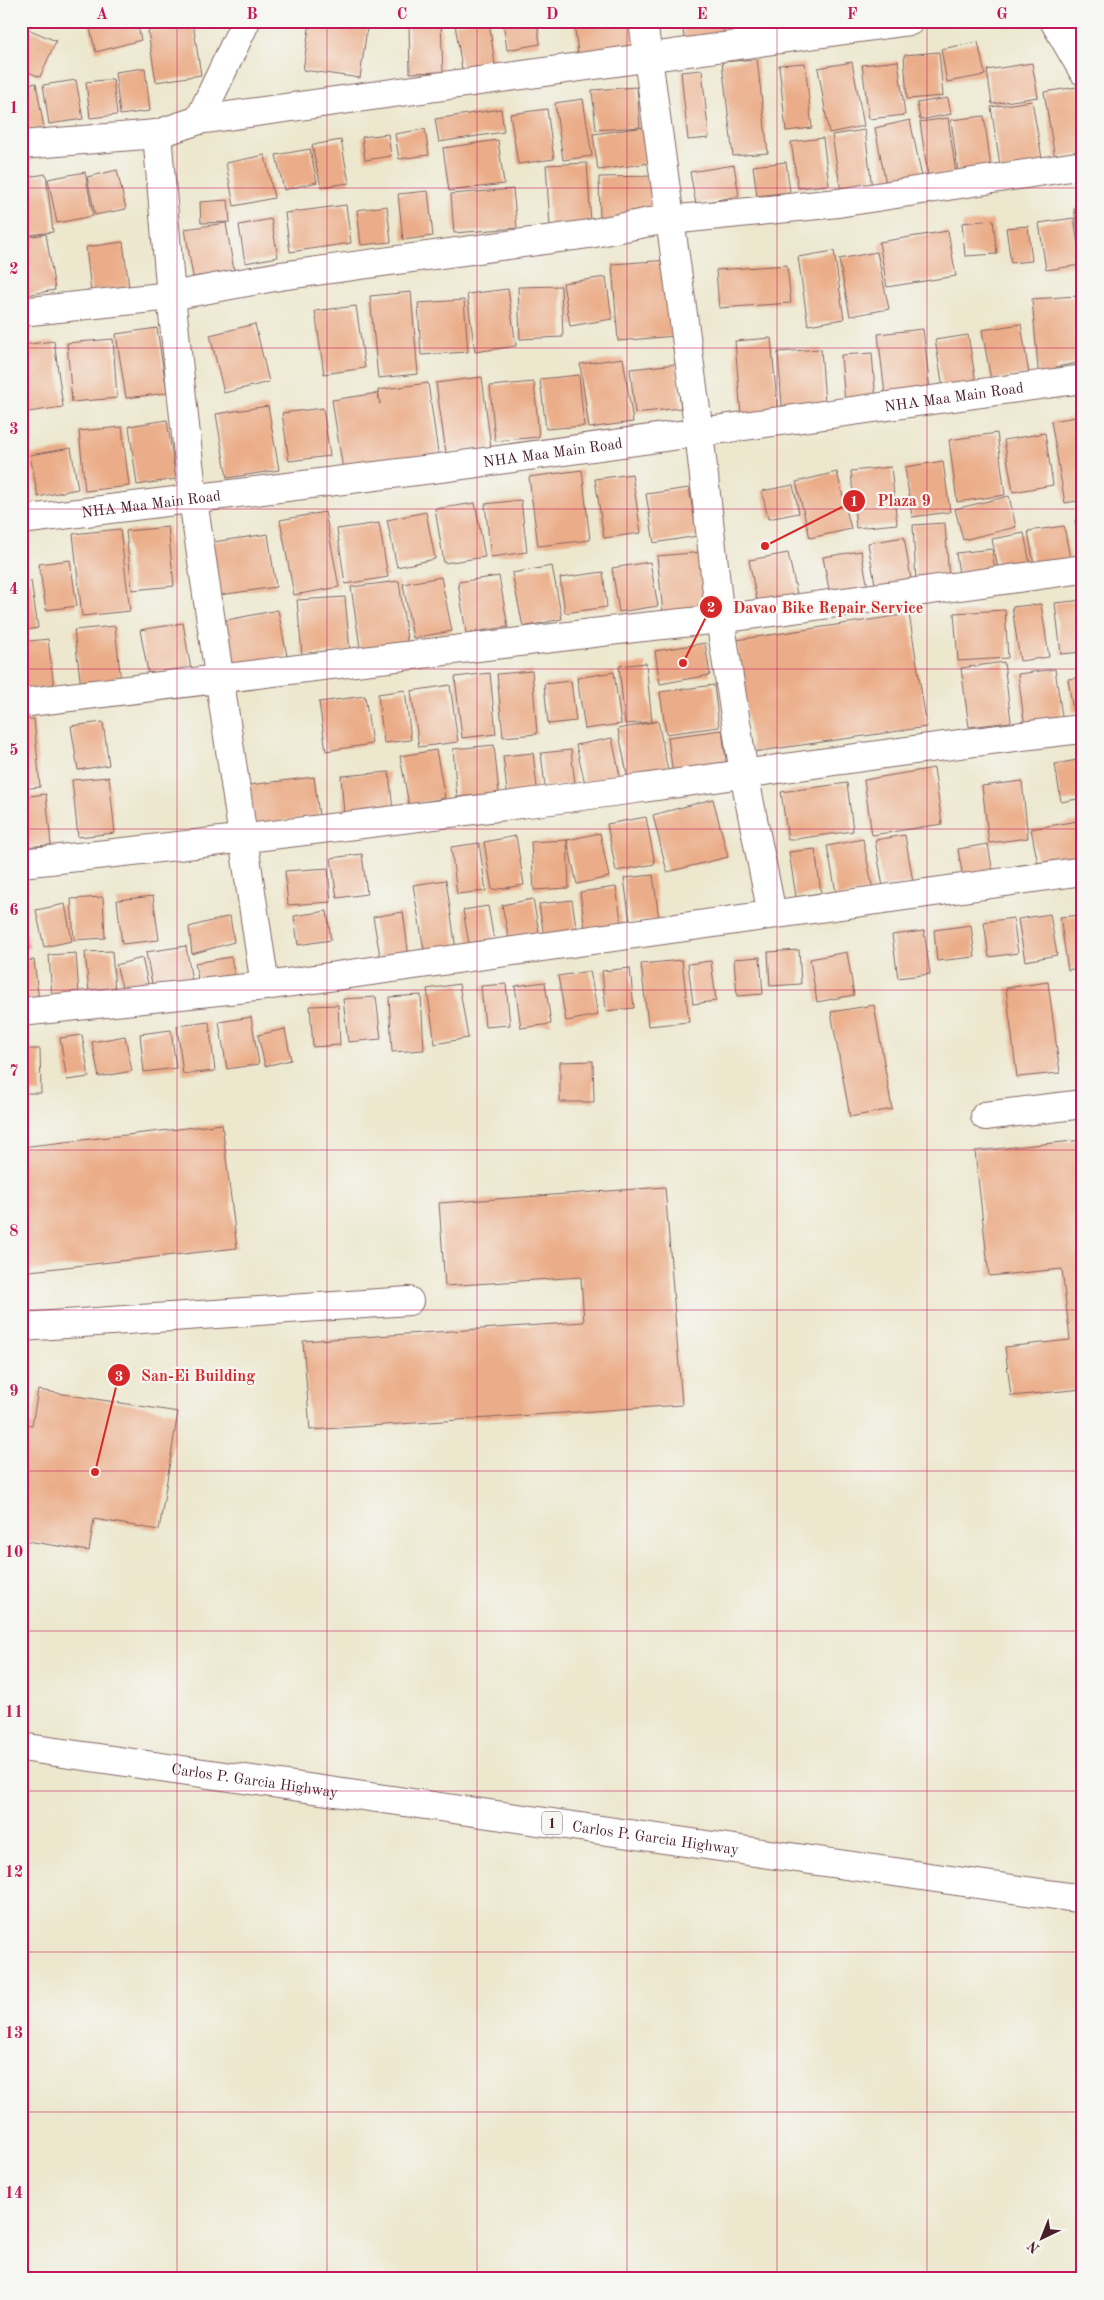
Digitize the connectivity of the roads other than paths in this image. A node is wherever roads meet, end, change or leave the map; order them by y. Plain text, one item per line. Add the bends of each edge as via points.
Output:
1 (246, 21) edge
2 (643, 21) edge
3 (910, 21) edge
4 (1054, 21) edge
5 (649, 58) junction
6 (1083, 71) edge
7 (199, 120) junction
8 (157, 134) junction
9 (21, 145) edge
10 (1083, 165) edge
11 (669, 220) junction
12 (171, 296) junction
13 (21, 312) edge
14 (1083, 379) edge
15 (699, 432) junction
16 (193, 500) junction
17 (21, 520) edge
18 (1083, 569) edge
19 (720, 619) junction
20 (221, 679) junction
21 (21, 704) edge
22 (1083, 729) edge
23 (744, 774) junction
24 (244, 840) junction
25 (21, 863) edge
26 (1083, 871) edge
27 (772, 914) junction
28 (265, 986) junction
29 (21, 1012) edge
30 (1083, 1104) edge
31 (986, 1116) dead end
32 (409, 1301) dead end
33 (21, 1327) edge
34 (21, 1747) edge
35 (1083, 1899) edge

1 - 7 main road
2 - 5 main road
3 - 5 main road
4 - 6 main road
5 - 7 main road
5 - 11 main road
7 - 8 main road
8 - 9 main road
8 - 12 main road
10 - 11 main road via 838,203
11 - 12 main road via 280,276
11 - 15 main road
12 - 13 main road
12 - 16 main road
14 - 15 main road, NHA Maa Main Road
15 - 16 main road, NHA Maa Main Road
15 - 19 main road
16 - 17 main road, NHA Maa Main Road
16 - 20 main road
18 - 19 main road
19 - 20 main road
19 - 23 main road
20 - 21 main road
20 - 24 main road
22 - 23 main road via 979,740
23 - 24 main road
23 - 27 main road
24 - 25 main road
24 - 28 main road
26 - 27 main road
27 - 28 main road
28 - 29 main road
30 - 31 main road
32 - 33 main road
34 - 35 main road, Carlos P. Garcia Highway / 1

